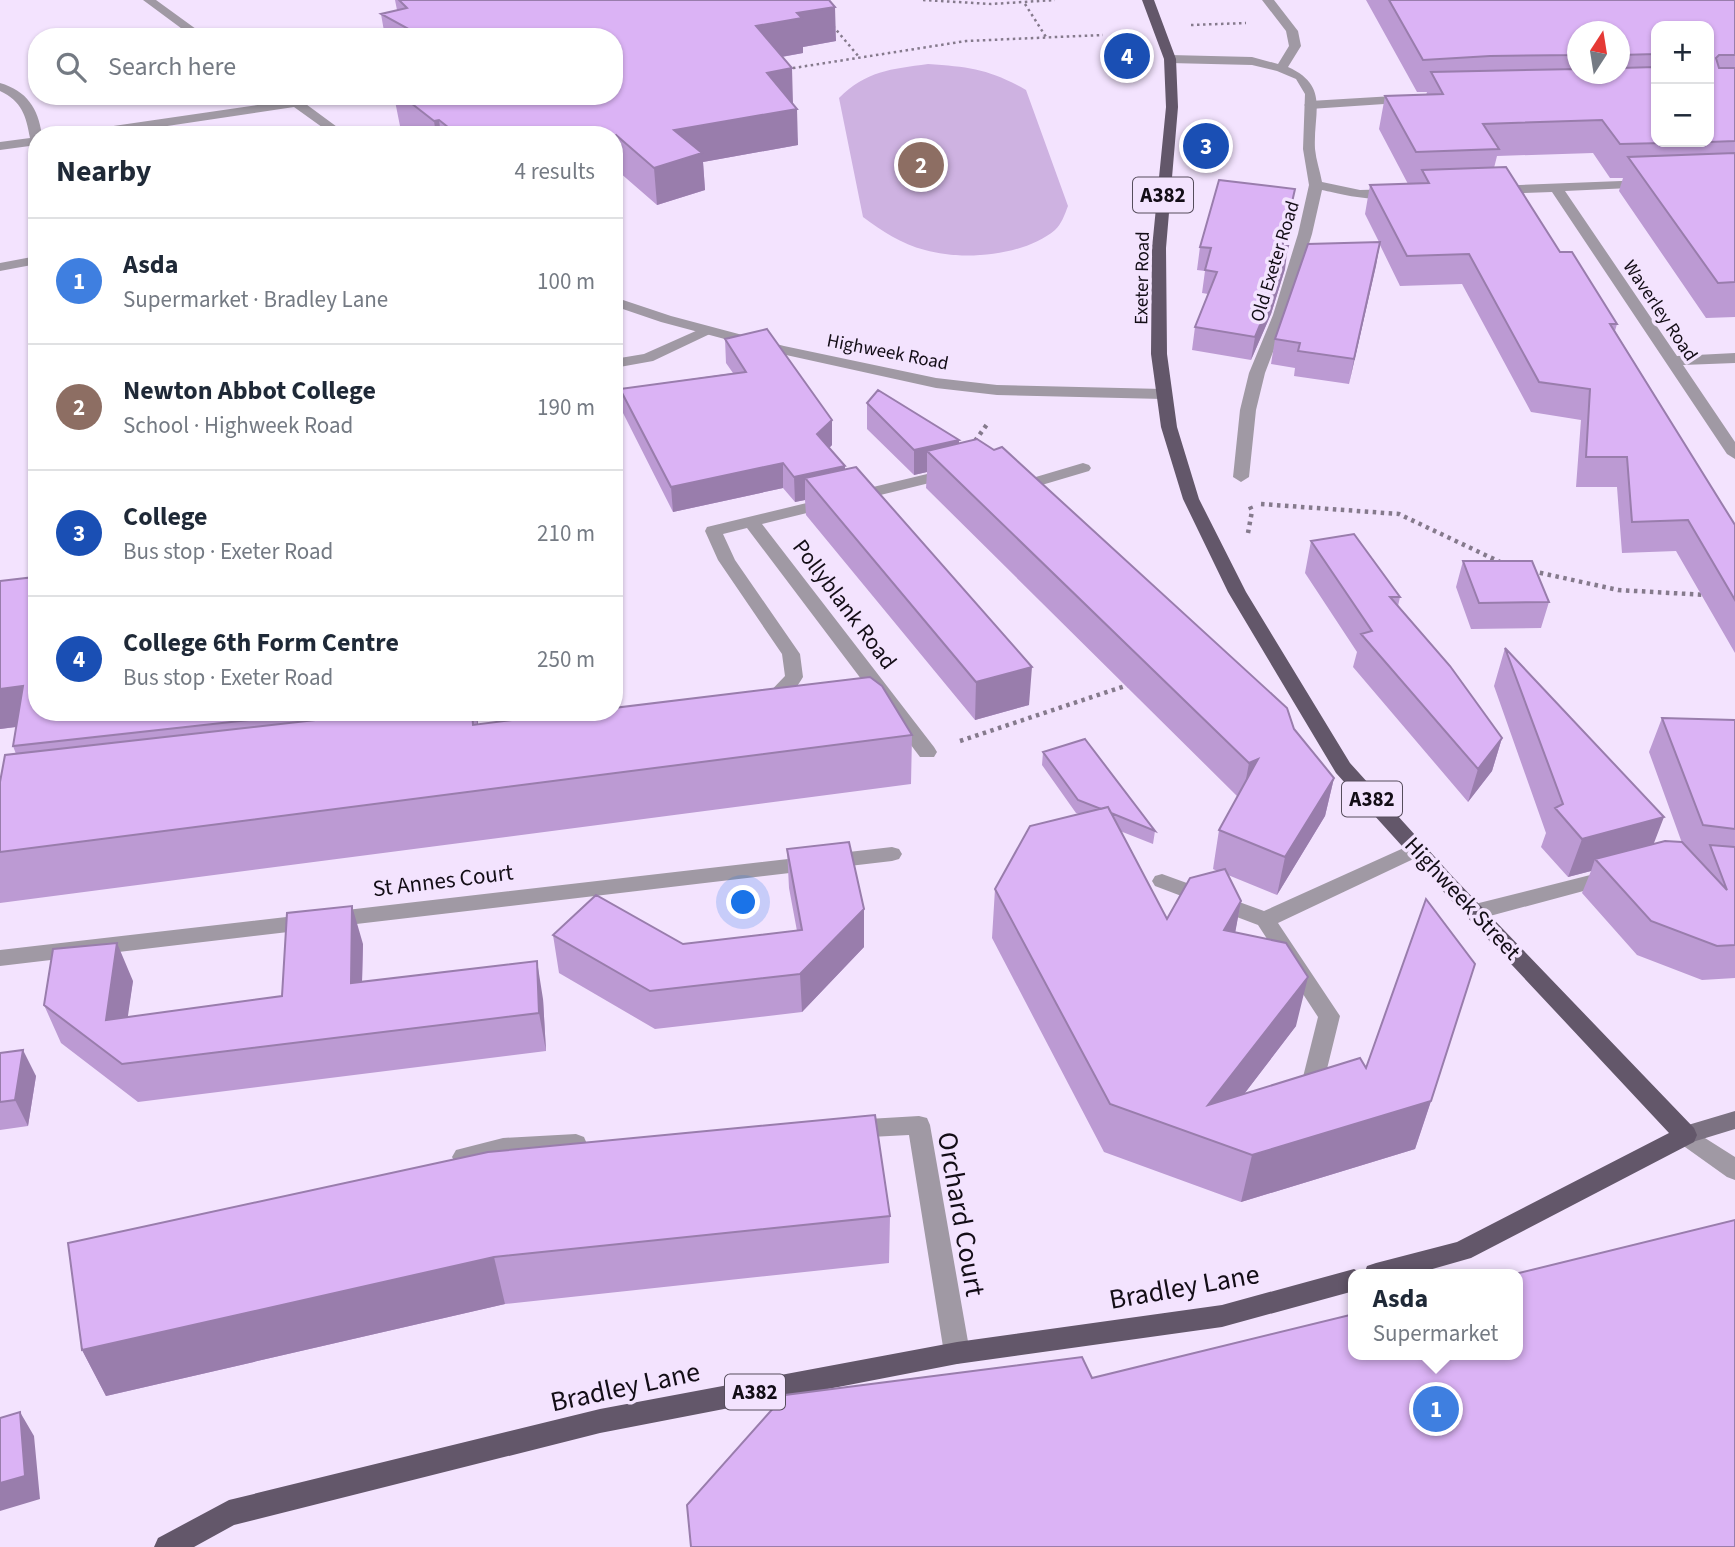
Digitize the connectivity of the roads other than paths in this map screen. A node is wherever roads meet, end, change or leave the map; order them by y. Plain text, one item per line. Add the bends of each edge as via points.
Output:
1 (149, 0) edge
2 (1148, 0) edge
3 (1268, 0) edge
4 (188, 28) edge
5 (1170, 59) junction
6 (1281, 68) junction
7 (0, 87) edge
8 (1430, 98) edge
9 (261, 105) edge
10 (298, 105) edge
11 (1310, 105) junction
12 (33, 126) edge
13 (134, 126) edge
14 (329, 126) edge
15 (28, 142) edge
16 (0, 146) edge
17 (1666, 183) edge
18 (1316, 186) junction
19 (1556, 188) junction
20 (1479, 191) edge
21 (1413, 193) edge
22 (28, 262) edge
23 (0, 267) edge
24 (623, 305) edge
25 (706, 330) junction
26 (1735, 358) edge
27 (1672, 361) junction
28 (623, 362) edge
29 (1163, 394) junction
30 (1735, 454) edge
31 (974, 468) edge
32 (1083, 468) dead end
33 (1022, 470) edge
34 (1241, 477) dead end
35 (1040, 487) joint
36 (750, 520) junction
37 (749, 713) edge
38 (927, 752) road end
39 (1417, 849) junction
40 (892, 854) dead end
41 (1626, 872) edge
42 (1162, 881) dead end
43 (1475, 912) junction
44 (1265, 920) junction
45 (0, 958) edge
46 (1313, 1081) edge
47 (1735, 1120) edge
48 (822, 1130) edge
49 (1686, 1135) junction
50 (600, 1143) edge
51 (436, 1163) edge
52 (1735, 1170) edge
53 (1394, 1269) edge
54 (1348, 1282) edge
55 (957, 1353) junction
56 (169, 1547) edge

1 - 4 street
2 - 5 main road, Exeter Road / A382
3 - 6 street via 1292,31 1295,46
5 - 6 street, Old Exeter Road via 1252,61
5 - 29 main road, Exeter Road / A382 via 1172,107 1159,248
6 - 11 street, Old Exeter Road via 1301,77 1311,94
7 - 12 street via 27,102
8 - 11 street
9 - 13 street
10 - 14 street
11 - 18 street, Old Exeter Road via 1309,149
15 - 16 street
17 - 19 street
18 - 21 street via 1360,194
18 - 34 street, Old Exeter Road via 1280,315 1257,373
19 - 20 street
19 - 27 street, Waverley Road
22 - 23 street
24 - 25 street, Highweek Road
25 - 28 street via 648,358
25 - 29 street, Highweek Road via 936,383 997,390
26 - 27 street
27 - 30 street, Waverley Road
29 - 39 main road, Highweek Street / A382 via 1191,499 1237,592 1343,768
31 - 36 street
32 - 35 street
33 - 35 street
36 - 37 street via 713,531 727,560 791,654 794,677 777,698
36 - 38 street, Pollyblank Road
39 - 43 main road, Highweek Street / A382
39 - 44 street
40 - 45 street, St Annes Court
41 - 43 street
42 - 44 street
43 - 49 main road, Highweek Street / A382
44 - 46 street via 1329,1016
47 - 49 main road
48 - 55 street, Orchard Court via 919,1125
49 - 52 street, Highweek Street
49 - 53 main road via 1461,1251
50 - 51 street via 503,1149
54 - 55 main road, Bradley Lane / A382 via 1222,1316
55 - 56 main road, Bradley Lane / A382 via 573,1427 229,1513

